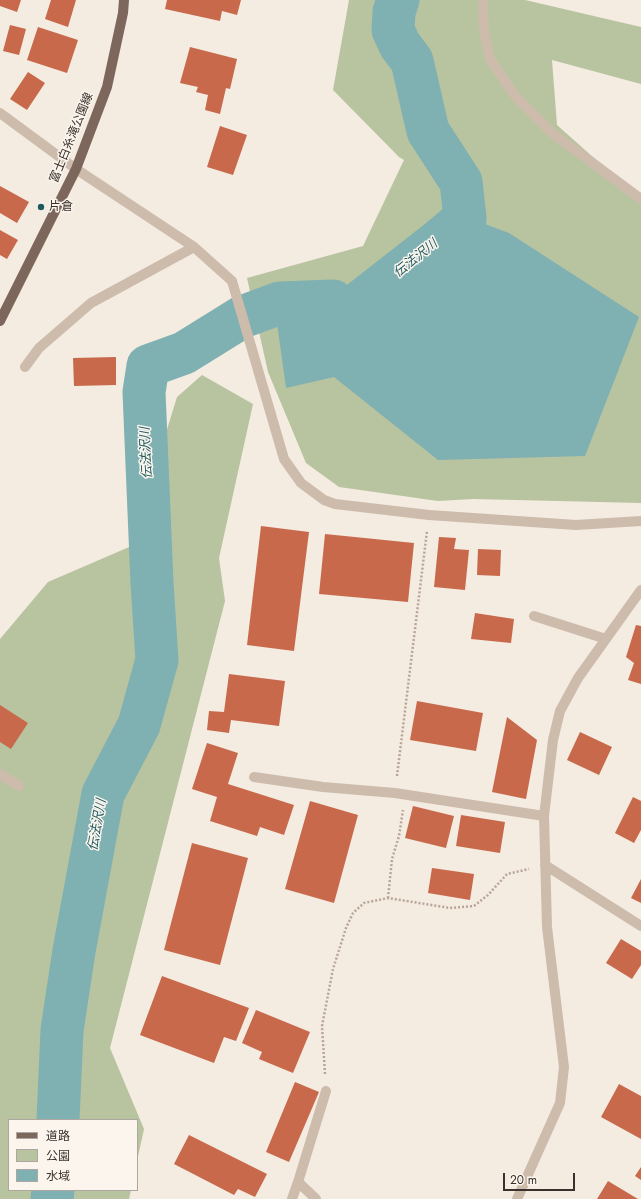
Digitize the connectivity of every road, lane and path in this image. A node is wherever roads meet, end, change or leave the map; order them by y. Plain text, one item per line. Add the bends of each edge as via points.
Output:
1 (124, 0) edge
2 (483, 0) edge
3 (0, 113) edge
4 (76, 169) junction
5 (641, 199) edge
6 (194, 247) junction
7 (0, 321) edge
8 (24, 367) dead end
9 (429, 515) junction
10 (641, 521) edge
11 (641, 590) edge
12 (534, 616) dead end
13 (606, 639) junction
14 (0, 774) edge
15 (254, 777) dead end
16 (19, 786) dead end
17 (401, 793) junction
18 (544, 816) junction
19 (545, 865) junction
20 (388, 898) junction
21 (641, 926) edge
22 (326, 1091) joint
23 (298, 1182) junction
24 (292, 1199) edge
25 (316, 1199) edge
26 (517, 1199) edge

1 - 4 main road, 富士白糸滝公園線 via 107,87
2 - 5 street via 484,31 490,59 516,97 551,132
3 - 4 street
4 - 6 street
4 - 7 main road, 富士白糸滝公園線
6 - 8 street via 91,303 39,348
6 - 9 street via 232,281 284,459 301,483 324,500 335,504
9 - 10 street via 576,525
9 - 17 path
11 - 13 street
12 - 13 street
13 - 18 street via 578,678 560,711 552,740
14 - 16 street
15 - 17 street via 323,787
17 - 18 street
17 - 20 path via 399,836 392,859
18 - 19 street
19 - 20 path via 507,874 474,906 450,908
19 - 21 street
19 - 26 street via 547,927 564,1067 560,1103
20 - 22 path via 364,903 353,913 346,928 333,969 322,1026
22 - 23 street
23 - 24 street
23 - 25 street

